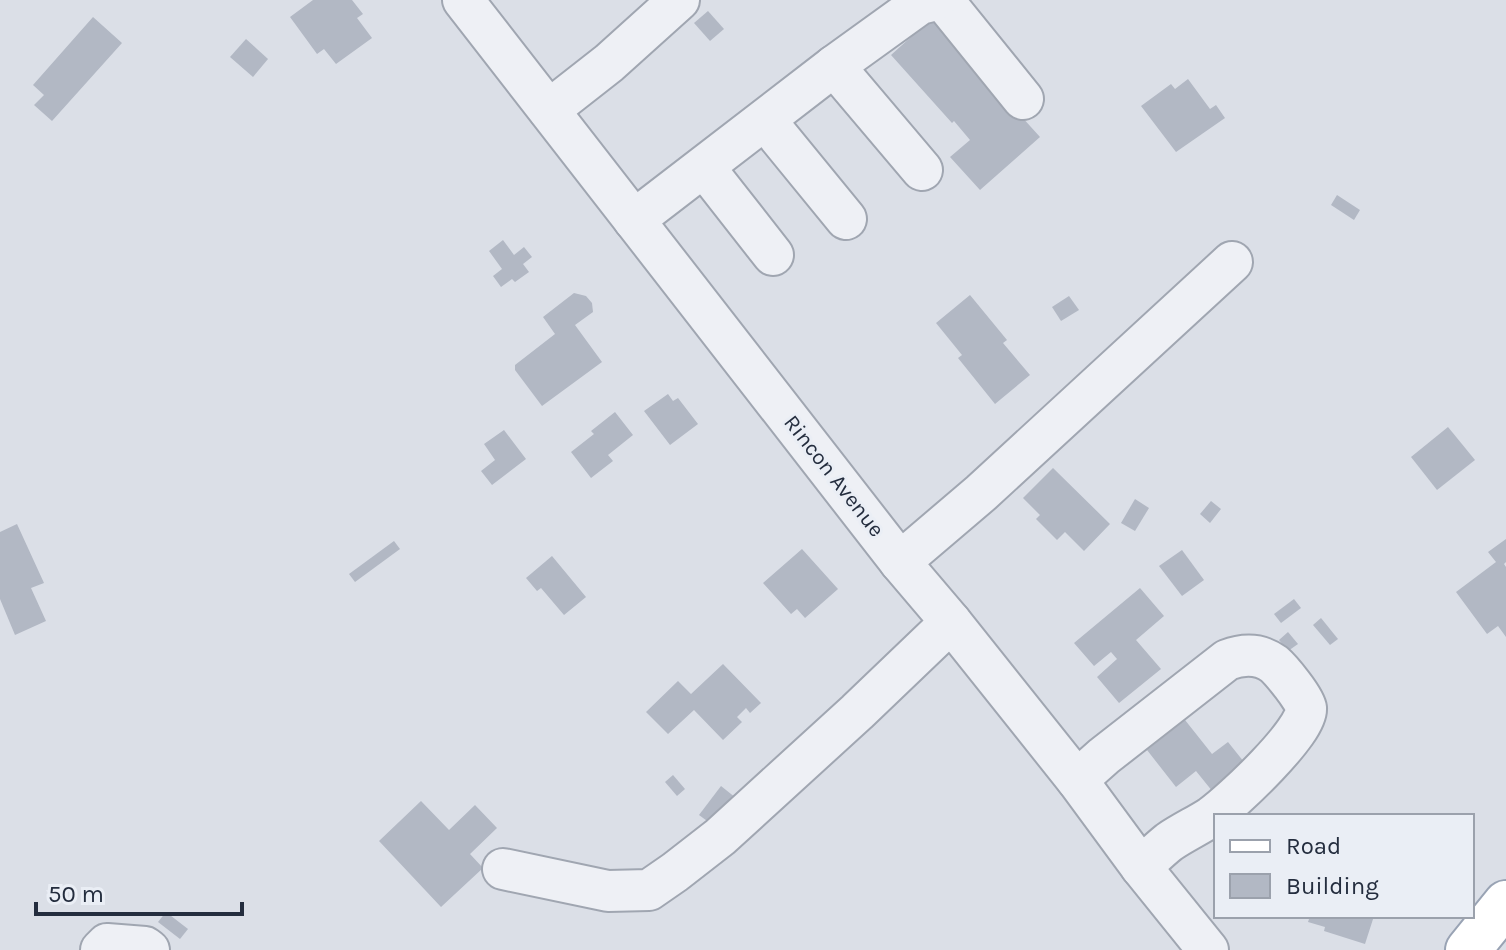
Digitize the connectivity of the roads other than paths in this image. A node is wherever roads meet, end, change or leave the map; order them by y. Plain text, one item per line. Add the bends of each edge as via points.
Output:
1 (463, 0) edge
2 (679, 0) edge
3 (936, 0) edge
4 (943, 0) edge
5 (834, 66) junction
6 (1023, 99) dead end
7 (549, 110) junction
8 (765, 120) junction
9 (704, 167) junction
10 (922, 170) dead end
11 (846, 219) dead end
12 (634, 220) junction
13 (773, 255) dead end
14 (1232, 262) dead end
15 (900, 562) junction
16 (951, 622) junction
17 (1077, 780) junction
18 (1214, 814) edge
19 (1214, 814) edge
20 (1141, 867) junction
21 (503, 869) dead end
22 (1506, 903) edge
23 (101, 950) edge
24 (149, 950) edge
25 (1208, 950) edge
26 (1468, 950) edge

1 - 7 street, Rincon Avenue
2 - 7 street
3 - 5 street via 920,4
4 - 6 street
5 - 8 street
5 - 10 street
7 - 12 street, Rincon Avenue
8 - 9 street
8 - 11 street
9 - 12 street
9 - 13 street
12 - 15 street, Rincon Avenue
14 - 15 street
15 - 16 street, Rincon Avenue
16 - 17 street, Rincon Avenue
16 - 21 street via 720,837 649,890 608,891
17 - 18 street via 1227,660 1242,654 1258,656 1287,679 1306,705 1305,718 1263,770
17 - 20 street, Rincon Avenue
19 - 20 street
20 - 25 street, Rincon Avenue
22 - 26 main road
23 - 24 street via 107,944

